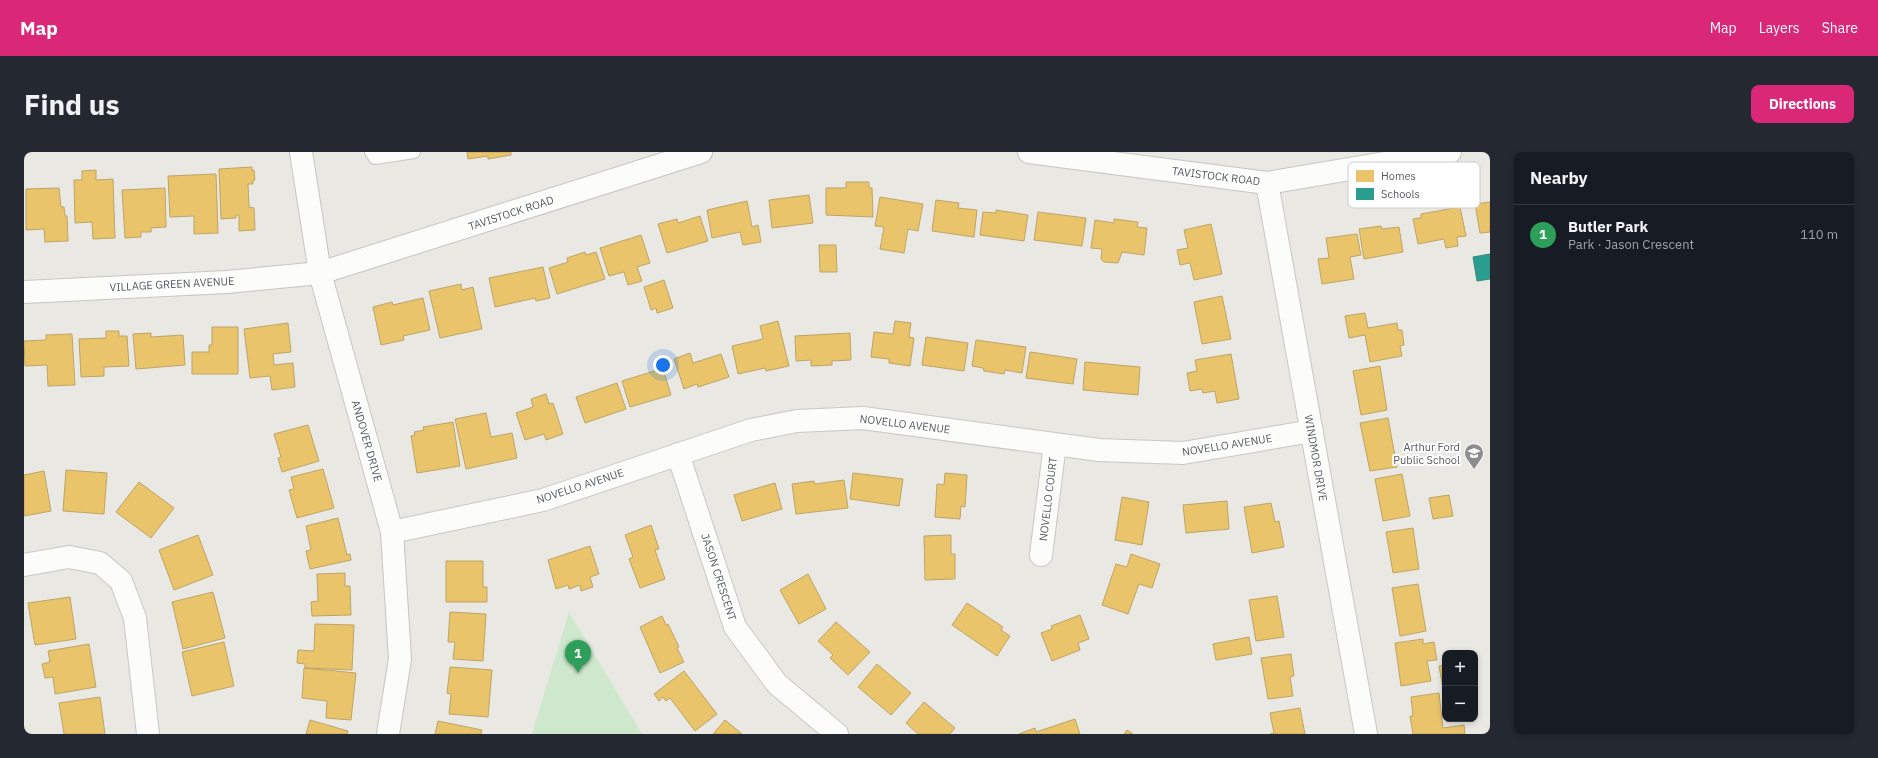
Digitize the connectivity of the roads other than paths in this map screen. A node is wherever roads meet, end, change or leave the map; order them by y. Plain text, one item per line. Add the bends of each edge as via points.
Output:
1 (301, 152) edge
2 (371, 152) edge
3 (414, 152) edge
4 (701, 152) edge
5 (1029, 152) edge
6 (1450, 152) edge
7 (1134, 159) edge
8 (1391, 162) edge
9 (1348, 169) edge
10 (1267, 183) junction
11 (320, 273) junction
12 (24, 292) edge
13 (1312, 431) junction
14 (1055, 444) junction
15 (678, 454) junction
16 (392, 532) junction
17 (1041, 555) dead end
18 (24, 564) edge
19 (148, 734) edge
20 (388, 734) edge
21 (837, 734) edge
22 (1366, 734) edge

1 - 11 street, ANDOVER DRIVE
2 - 3 lane via 376,158
4 - 11 street, TAVISTOCK ROAD
5 - 7 street, TAVISTOCK ROAD
6 - 8 street, TAVISTOCK ROAD
7 - 10 street, TAVISTOCK ROAD
9 - 10 street, TAVISTOCK ROAD
10 - 13 street, WINDMOR DRIVE
11 - 12 street, VILLAGE GREEN AVENUE via 227,282
11 - 16 street, ANDOVER DRIVE
13 - 14 street, NOVELLO AVENUE via 1183,452 1099,450
13 - 22 street, WINDMOR DRIVE
14 - 15 street, NOVELLO AVENUE via 863,418 797,421 750,430
14 - 17 street, NOVELLO COURT
15 - 16 street, NOVELLO AVENUE via 543,500
15 - 21 street, JASON CRESCENT via 735,627 777,684
16 - 20 street, ANDOVER DRIVE via 400,659
18 - 19 street via 69,557 100,563 120,582 135,618

